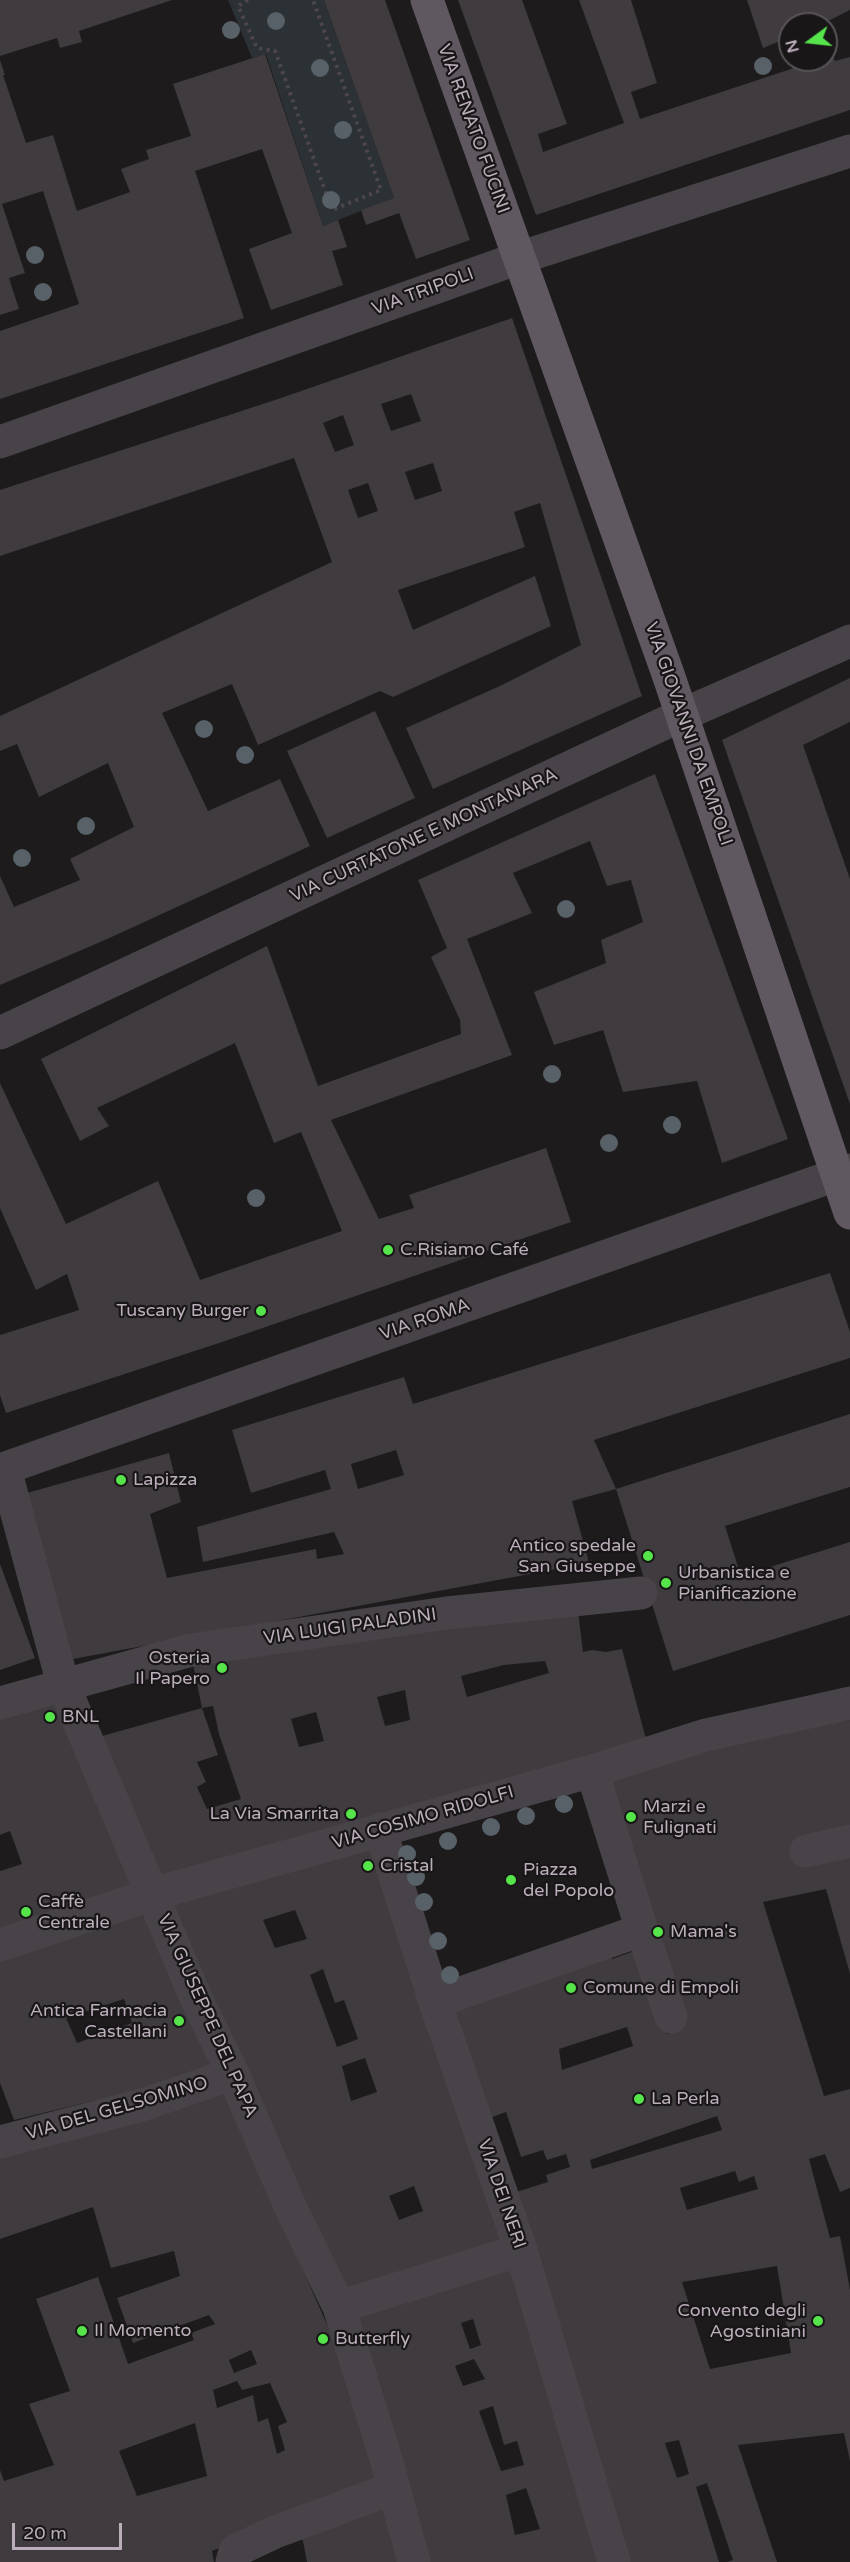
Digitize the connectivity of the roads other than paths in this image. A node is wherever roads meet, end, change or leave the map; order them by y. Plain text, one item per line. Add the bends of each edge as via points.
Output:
1 (427, 0) edge
2 (850, 151) edge
3 (519, 258) junction
4 (0, 442) edge
5 (850, 641) edge
6 (682, 716) junction
7 (0, 1033) edge
8 (843, 1172) edge
9 (850, 1213) edge
10 (2, 1470) edge
11 (641, 1593) dead end
12 (63, 1684) junction
13 (0, 1703) edge
14 (850, 1703) edge
15 (592, 1771) junction
16 (380, 1829) junction
17 (850, 1841) edge
18 (806, 1851) dead end
19 (153, 1894) junction
20 (642, 1930) junction
21 (0, 1945) edge
22 (435, 2002) junction
23 (671, 2017) dead end
24 (233, 2074) junction
25 (0, 2142) edge
26 (521, 2250) junction
27 (339, 2307) junction
28 (394, 2488) junction
29 (232, 2562) edge
30 (414, 2562) edge
31 (614, 2562) edge

1 - 3 main road, VIA RENATO FUCINI
2 - 3 street, VIA TRIPOLI
3 - 4 street, VIA TRIPOLI
3 - 6 main road, VIA GIOVANNI DA EMPOLI
5 - 6 street, VIA CURTATONE E MONTANARA
6 - 7 street, VIA CURTATONE E MONTANARA
6 - 8 main road, VIA GIOVANNI DA EMPOLI
8 - 9 main road, VIA GIOVANNI DA EMPOLI
8 - 10 street, VIA ROMA
10 - 12 street, VIA GIUSEPPE DEL PAPA
11 - 12 street, VIA LUIGI PALADINI via 447,1612 191,1650
12 - 13 street, VIA LUIGI PALADINI
12 - 19 street, VIA GIUSEPPE DEL PAPA
14 - 15 street, VIA COSIMO RIDOLFI via 706,1735
15 - 16 street, VIA COSIMO RIDOLFI
15 - 20 street
16 - 19 street, VIA COSIMO RIDOLFI
16 - 22 street, VIA DEI NERI
17 - 18 street
19 - 21 street, VIA COSIMO RIDOLFI
19 - 24 street, VIA GIUSEPPE DEL PAPA
20 - 22 street
20 - 23 street
22 - 26 street, VIA DEI NERI
24 - 25 street, VIA DEL GELSOMINO via 139,2106
24 - 27 street, VIA GIUSEPPE DEL PAPA
26 - 27 street
26 - 31 street, VIA DEI NERI
27 - 28 street, VIA GIUSEPPE DEL PAPA
28 - 29 street via 275,2532 235,2551
28 - 30 street, VIA GIUSEPPE DEL PAPA

